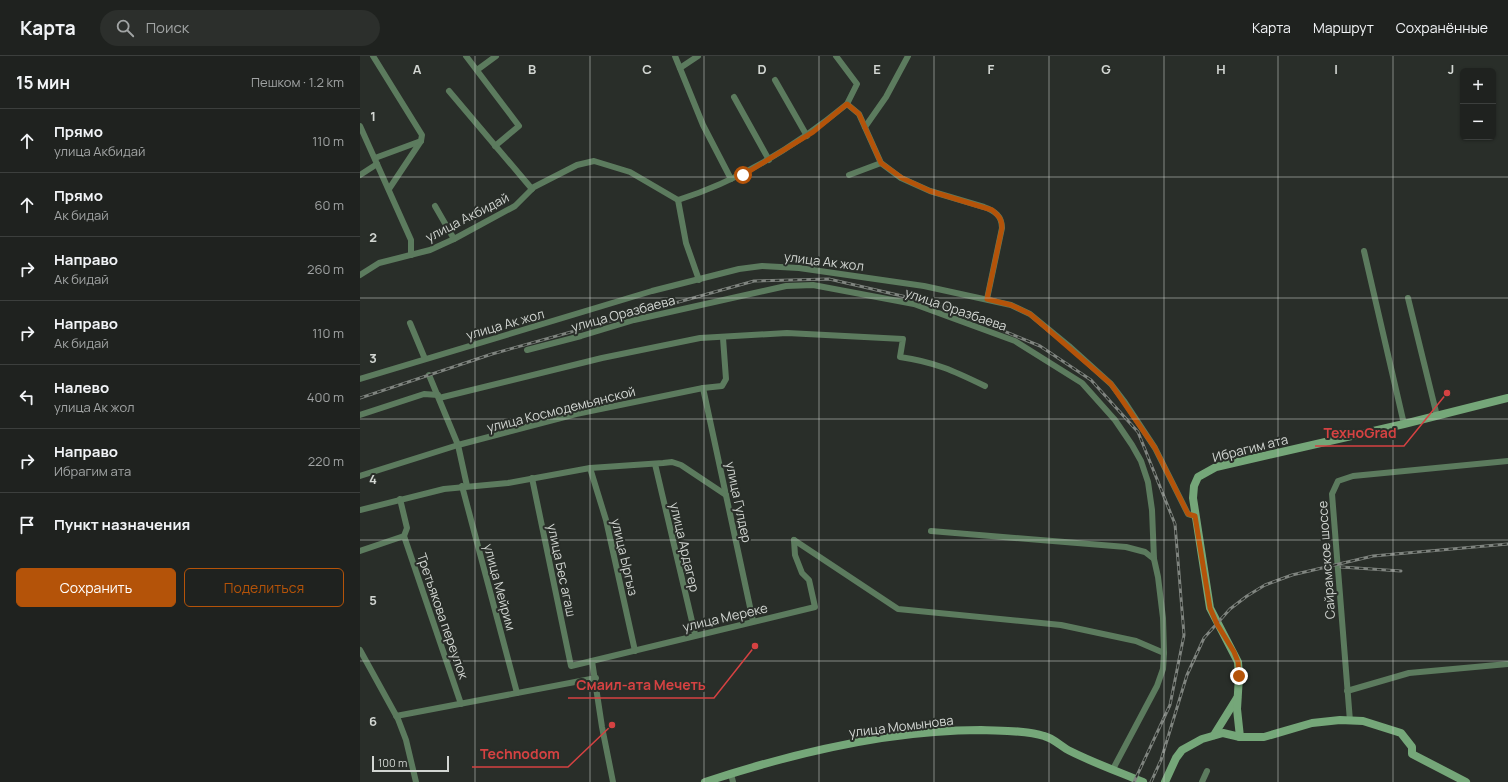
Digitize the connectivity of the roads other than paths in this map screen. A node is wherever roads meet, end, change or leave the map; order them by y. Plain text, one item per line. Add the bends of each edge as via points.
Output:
1 (373, 56) edge
2 (466, 56) edge
3 (496, 56) edge
4 (675, 56) edge
5 (698, 56) edge
6 (836, 56) edge
7 (908, 56) edge
8 (680, 68) junction
9 (477, 70) junction
10 (775, 80) dead end
11 (449, 91) dead end
12 (734, 97) dead end
13 (847, 104) junction
14 (360, 126) edge
15 (865, 127) junction
16 (807, 136) junction
17 (421, 141) junction
18 (495, 146) junction
19 (769, 160) junction
20 (376, 161) junction
21 (881, 163) junction
22 (849, 175) dead end
23 (360, 176) edge
24 (732, 179) junction
25 (388, 189) junction
26 (532, 189) junction
27 (678, 200) junction
28 (435, 206) dead end
29 (454, 239) junction
30 (1364, 251) dead end
31 (411, 255) junction
32 (360, 275) edge
33 (699, 280) junction
34 (1408, 298) dead end
35 (987, 299) junction
36 (410, 323) dead end
37 (723, 338) junction
38 (527, 350) dead end
39 (425, 359) junction
40 (429, 375) dead end
41 (360, 379) edge
42 (985, 386) dead end
43 (703, 388) junction
44 (438, 397) junction
45 (1508, 398) edge
46 (360, 415) edge
47 (1437, 416) junction
48 (1404, 424) junction
49 (458, 445) junction
50 (1508, 461) edge
51 (655, 464) junction
52 (590, 468) junction
53 (360, 476) edge
54 (532, 478) junction
55 (464, 486) junction
56 (726, 495) junction
57 (400, 499) junction
58 (360, 510) edge
59 (1195, 516) junction
60 (931, 531) dead end
61 (404, 536) junction
62 (360, 551) edge
63 (1154, 559) junction
64 (753, 621) junction
65 (695, 634) junction
66 (360, 650) edge
67 (635, 651) junction
68 (1164, 653) junction
69 (592, 661) junction
70 (1508, 664) edge
71 (571, 666) joint
72 (596, 678) junction
73 (1347, 691) junction
74 (517, 693) junction
75 (1237, 697) junction
76 (461, 704) junction
77 (396, 716) junction
78 (1350, 721) junction
79 (1214, 735) junction
80 (1240, 737) junction
81 (1113, 769) junction
82 (1207, 771) dead end
83 (732, 778) edge
84 (416, 782) edge
85 (613, 782) edge
86 (705, 782) edge
87 (1143, 782) edge
88 (1165, 782) edge
89 (1202, 782) edge
90 (1466, 782) edge

1 - 17 street via 421,131
2 - 9 street
3 - 9 street
4 - 8 street
5 - 8 street
6 - 13 street via 857,84
7 - 15 street via 886,98
8 - 24 street via 703,125
9 - 18 street via 519,126
10 - 16 street
11 - 18 street
12 - 19 street
13 - 15 street via 859,114
13 - 16 street
14 - 20 street
15 - 21 street
16 - 19 street
17 - 20 street
17 - 25 street
18 - 26 street
19 - 24 street
20 - 23 street
20 - 25 street
21 - 22 street
21 - 35 street via 902,178 930,191 992,210 1002,221
24 - 27 street
25 - 31 street via 410,240
26 - 27 street, улица Акбидай via 577,165 594,161 630,172
26 - 29 street, улица Акбидай via 515,206
27 - 33 street via 686,243
28 - 29 street
29 - 31 street, улица Акбидай
30 - 48 street
31 - 32 street, улица Акбидай via 379,263
33 - 35 street, улица Ак жол via 739,269 762,266 799,268 924,286
33 - 39 street, улица Ак жол via 652,291
34 - 47 street
35 - 59 street, улица Ак жол via 1011,305 1030,314 1111,384 1155,448 1188,514
36 - 39 street
37 - 42 street via 787,333 903,339 900,357 943,366
37 - 43 street, улица Космодемьянской via 726,379 722,386
37 - 44 street via 700,338 602,358
38 - 63 street, улица Оразбаева via 634,320 786,286 813,285 914,304 1015,341 1082,383 1115,420 1141,461 1148,482 1152,510
39 - 41 street, улица Ак жол
40 - 44 street, улица Мейрим
43 - 49 street, улица Космодемьянской via 576,414
43 - 56 street, улица Гулдер
44 - 46 street via 424,394
44 - 49 street, улица Мейрим
45 - 47 main road, Ибрагим ата
47 - 48 main road, Ибрагим ата
48 - 59 main road, Ибрагим ата via 1216,467 1198,477 1194,486
49 - 53 street, улица Космодемьянской
49 - 55 street, улица Мейрим
50 - 73 street, Сайрамское шоссе via 1353,476 1338,481 1332,494
51 - 52 street
51 - 56 street via 672,462 681,465
51 - 65 street, улица Ардагер
52 - 54 street
52 - 67 street, улица Ыргыз via 606,520
54 - 55 street via 508,483
54 - 71 street, улица Бес агаш
55 - 57 street
55 - 74 street, улица Мейрим
56 - 64 street, улица Гулдер
57 - 58 street
57 - 61 street, Третьякова переулок via 407,528
59 - 75 main road, Ибрагим ата via 1210,608 1238,662
60 - 63 street via 1126,546 1145,552
61 - 62 street
61 - 76 street, Третьякова переулок
63 - 68 street, улица Оразбаева via 1163,618
64 - 65 street, улица Мереке
64 - 68 street, улица Мереке via 815,607 808,580 802,573 795,554 794,540 898,609 1061,625 1136,641
65 - 67 street, улица Мереке
66 - 77 street
67 - 69 street, улица Мереке
68 - 81 street, улица Оразбаева via 1158,686
69 - 71 street, улица Мереке
69 - 72 street
70 - 73 street via 1409,673
72 - 74 street
72 - 85 street
73 - 78 street, Сайрамское шоссе
74 - 76 street
75 - 79 main road
75 - 80 main road, Ибрагим ата
76 - 77 street
77 - 84 street via 406,740
78 - 80 main road via 1312,723 1264,737
78 - 90 main road via 1363,721 1401,733 1412,747 1412,754
79 - 80 main road via 1223,733
79 - 88 main road via 1182,750
81 - 83 main road, улица Момынова via 1068,750 1045,736 1002,731 944,730 864,741
81 - 87 main road, улица Момынова
82 - 89 street
83 - 86 main road, улица Момынова

